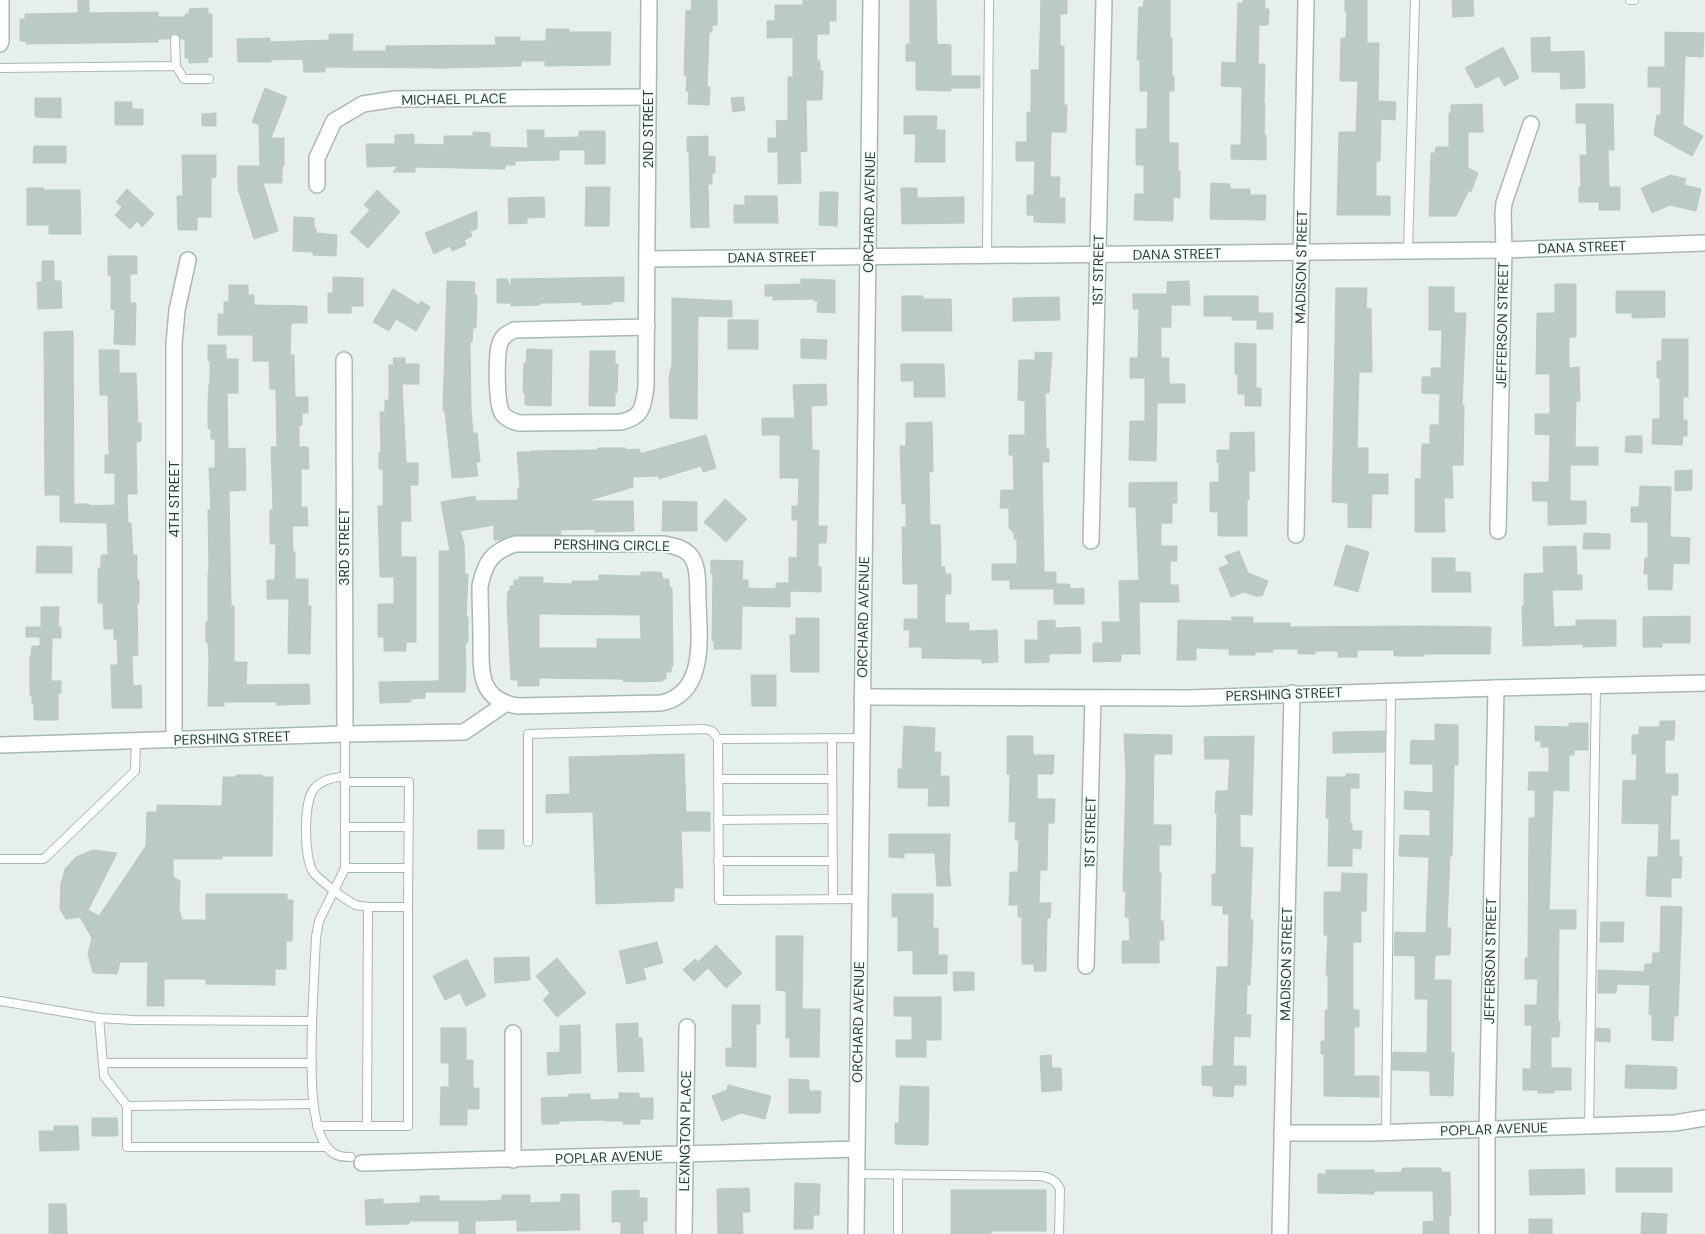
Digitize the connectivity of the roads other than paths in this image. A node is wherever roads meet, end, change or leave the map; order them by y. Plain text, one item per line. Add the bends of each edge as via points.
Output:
1 (1, 0) edge
2 (650, 0) edge
3 (871, 0) edge
4 (989, 0) edge
5 (1104, 0) edge
6 (1306, 0) edge
7 (1415, 0) edge
8 (1630, 0) edge
9 (1634, 0) edge
10 (175, 39) dead end
11 (0, 44) edge
12 (176, 66) junction
13 (0, 68) edge
14 (210, 79) dead end
15 (647, 97) junction
16 (1531, 124) dead end
17 (317, 185) dead end
18 (1705, 243) edge
19 (1504, 250) junction
20 (1408, 251) junction
21 (1301, 253) junction
22 (987, 255) junction
23 (1098, 255) junction
24 (869, 256) junction
25 (648, 259) junction
26 (188, 260) dead end
27 (647, 327) junction
28 (344, 360) dead end
29 (1498, 531) dead end
30 (1296, 535) dead end
31 (1091, 541) dead end
32 (1705, 683) edge
33 (1596, 686) junction
34 (1496, 688) junction
35 (1391, 691) junction
36 (1292, 694) junction
37 (862, 697) junction
38 (1093, 698) junction
39 (505, 704) junction
40 (345, 734) junction
41 (832, 738) junction
42 (862, 738) junction
43 (718, 739) junction
44 (174, 740) junction
45 (136, 741) junction
46 (0, 745) edge
47 (345, 779) junction
48 (832, 779) junction
49 (718, 780) junction
50 (832, 819) junction
51 (718, 820) junction
52 (345, 827) junction
53 (408, 827) junction
54 (528, 842) dead end
55 (0, 859) edge
56 (718, 861) junction
57 (832, 861) junction
58 (345, 868) junction
59 (408, 868) junction
60 (334, 890) junction
61 (833, 899) junction
62 (860, 899) junction
63 (368, 907) junction
64 (408, 907) junction
65 (1086, 966) dead end
66 (0, 1002) edge
67 (99, 1018) junction
68 (312, 1021) junction
69 (687, 1027) dead end
70 (513, 1033) dead end
71 (103, 1063) junction
72 (312, 1063) junction
73 (313, 1104) junction
74 (126, 1106) junction
75 (1705, 1118) edge
76 (318, 1126) junction
77 (367, 1126) junction
78 (1589, 1126) junction
79 (1487, 1130) junction
80 (1386, 1132) junction
81 (1282, 1133) junction
82 (326, 1147) junction
83 (857, 1149) junction
84 (684, 1154) junction
85 (357, 1160) joint
86 (513, 1160) junction
87 (856, 1174) junction
88 (898, 1174) junction
89 (684, 1234) edge
90 (856, 1234) edge
91 (898, 1234) edge
92 (1059, 1234) edge
93 (1280, 1234) edge
94 (1487, 1234) edge

1 - 11 street
2 - 15 street, 2ND STREET
3 - 24 street, ORCHARD AVENUE
4 - 22 lane
5 - 23 street, 1ST STREET
6 - 21 street, MADISON STREET
7 - 20 lane
8 - 9 lane
10 - 12 lane
12 - 13 lane
12 - 14 lane via 184,79
15 - 17 street, MICHAEL PLACE via 395,99 363,104 334,121 317,158
15 - 25 street, 2ND STREET
16 - 19 street, JEFFERSON STREET via 1504,204
18 - 19 street, DANA STREET
19 - 20 street, DANA STREET
19 - 29 street, JEFFERSON STREET
20 - 21 street, DANA STREET
21 - 23 street, DANA STREET
21 - 30 street, MADISON STREET
22 - 23 street, DANA STREET
22 - 24 street, DANA STREET
23 - 31 street, 1ST STREET
24 - 25 street, DANA STREET
24 - 37 street, ORCHARD AVENUE
25 - 27 street, 2ND STREET
26 - 44 street, 4TH STREET via 177,310 174,344
27 - 27 street, 2ND STREET via 646,387 643,406 633,419 621,422 524,423 509,420 502,413 498,352 506,334 514,330
28 - 40 street, 3RD STREET
32 - 33 street, PERSHING STREET
33 - 34 street, PERSHING STREET
33 - 78 lane
34 - 35 street, PERSHING STREET
34 - 79 street, JEFFERSON STREET
35 - 36 street, PERSHING STREET
35 - 80 lane
36 - 38 street, PERSHING STREET
36 - 81 street, MADISON STREET
37 - 38 street, PERSHING STREET
37 - 42 street, ORCHARD AVENUE
38 - 65 street, 1ST STREET
39 - 39 street, PERSHING CIRCLE via 671,701 689,683 699,656 697,579 695,564 689,554 678,546 664,544 515,544 500,549 488,563 480,586 481,672 490,693
39 - 40 street, PERSHING STREET via 464,732
40 - 44 street, PERSHING STREET
40 - 47 lane
41 - 42 lane
41 - 43 lane
41 - 48 lane
42 - 62 street, ORCHARD AVENUE
43 - 49 lane
43 - 54 lane via 712,731 705,730 528,734
44 - 45 street, PERSHING STREET
45 - 46 street, PERSHING STREET
45 - 55 lane via 135,771 46,857
47 - 52 lane
47 - 53 lane via 408,782
47 - 60 lane via 328,779 319,784 307,801 309,864 314,873
48 - 49 lane
48 - 50 lane
49 - 51 lane
50 - 51 lane
50 - 57 lane
51 - 56 lane
52 - 53 lane
52 - 58 lane
53 - 59 lane
56 - 57 lane
56 - 61 lane via 718,900
57 - 61 lane
58 - 59 lane
58 - 60 lane
59 - 64 lane
60 - 63 lane via 356,905
60 - 68 lane via 316,937
61 - 62 lane
62 - 83 street, ORCHARD AVENUE
63 - 64 lane
63 - 77 lane
64 - 77 lane via 408,1126
66 - 67 lane
67 - 68 lane
67 - 71 lane
68 - 72 lane
69 - 84 street, LEXINGTON PLACE
70 - 86 street
71 - 72 lane
71 - 74 lane via 104,1076
72 - 73 lane
73 - 74 lane
73 - 76 lane
74 - 82 lane via 126,1147
75 - 78 street, POPLAR AVENUE via 1675,1123
76 - 77 lane
76 - 82 lane
78 - 79 street, POPLAR AVENUE
79 - 80 street, POPLAR AVENUE
79 - 94 street, JEFFERSON STREET
80 - 81 street, POPLAR AVENUE
81 - 93 street, MADISON STREET
82 - 85 lane via 333,1154
83 - 84 street, POPLAR AVENUE
83 - 87 street, ORCHARD AVENUE
84 - 86 street, POPLAR AVENUE
84 - 89 street, LEXINGTON PLACE
85 - 86 street, POPLAR AVENUE
87 - 88 lane
87 - 90 street, ORCHARD AVENUE
88 - 91 lane
88 - 92 lane via 1051,1178 1060,1188

